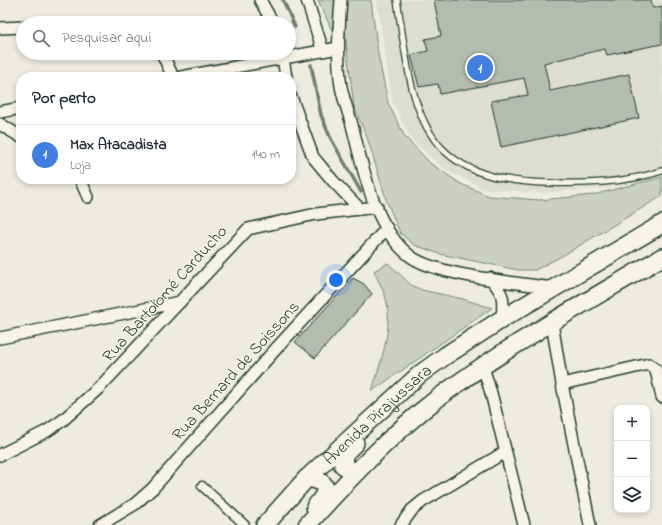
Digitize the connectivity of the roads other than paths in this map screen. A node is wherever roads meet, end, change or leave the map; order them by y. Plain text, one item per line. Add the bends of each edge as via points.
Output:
1 (260, 0) edge
2 (307, 0) edge
3 (342, 0) edge
4 (397, 0) edge
5 (269, 16) edge
6 (16, 27) edge
7 (0, 28) edge
8 (338, 48) junction
9 (323, 51) junction
10 (296, 54) edge
11 (165, 60) edge
12 (261, 60) edge
13 (284, 60) edge
14 (171, 72) edge
15 (204, 72) edge
16 (286, 72) edge
17 (16, 109) edge
18 (296, 111) edge
19 (0, 112) edge
20 (0, 124) edge
21 (16, 134) edge
22 (662, 171) edge
23 (82, 184) edge
24 (88, 197) dead end
25 (377, 208) junction
26 (360, 209) junction
27 (662, 224) edge
28 (387, 228) junction
29 (662, 257) edge
30 (490, 278) junction
31 (554, 288) junction
32 (180, 302) junction
33 (502, 319) junction
34 (552, 323) junction
35 (0, 338) edge
36 (483, 367) junction
37 (562, 384) junction
38 (662, 397) edge
39 (383, 408) junction
40 (505, 452) junction
41 (0, 455) edge
42 (357, 471) junction
43 (307, 478) junction
44 (202, 486) dead end
45 (521, 512) junction
46 (100, 525) edge
47 (245, 525) edge
48 (265, 525) edge
49 (308, 525) edge
50 (401, 525) edge
51 (516, 525) edge
52 (524, 525) edge
53 (590, 525) edge

1 - 5 street
2 - 9 street
3 - 8 street
4 - 22 lane via 409,80 417,109 441,148 458,162 493,178 534,183 576,184 620,180
6 - 7 street
8 - 9 street
8 - 25 street via 340,81
9 - 10 street
11 - 14 street
12 - 15 street
13 - 16 street
17 - 19 street
18 - 26 street via 313,157 328,177
20 - 21 street
23 - 24 street
25 - 26 street, Rua Bartolomé Carducho
25 - 28 street
26 - 32 street, Rua Bartolomé Carducho via 316,214 248,229
27 - 31 main road, Avenida Pirajussara
28 - 30 street via 410,256 425,264
28 - 46 street, Rua Bernard de Soissons via 153,488 135,504
29 - 34 main road, Avenida Pirajussara
30 - 31 street
30 - 33 street via 504,300
31 - 33 main road, Avenida Pirajussara
32 - 35 street
32 - 41 street, Rua Bartolomé Carducho via 99,388 63,420
33 - 39 main road, Avenida Pirajussara via 420,374
34 - 36 main road, Avenida Pirajussara
34 - 37 street
36 - 40 street
36 - 42 main road, Avenida Pirajussara via 419,414
37 - 38 street via 649,364 656,370
37 - 53 street
39 - 42 main road via 370,429 342,458 344,466
39 - 43 main road, Avenida Pirajussara
40 - 45 street
40 - 50 street via 423,501 412,510
42 - 49 main road, Avenida Pirajussara
43 - 48 main road, Avenida Pirajussara
43 - 49 main road via 323,483 325,490 324,498 313,509
44 - 47 street
45 - 51 street
45 - 52 street

